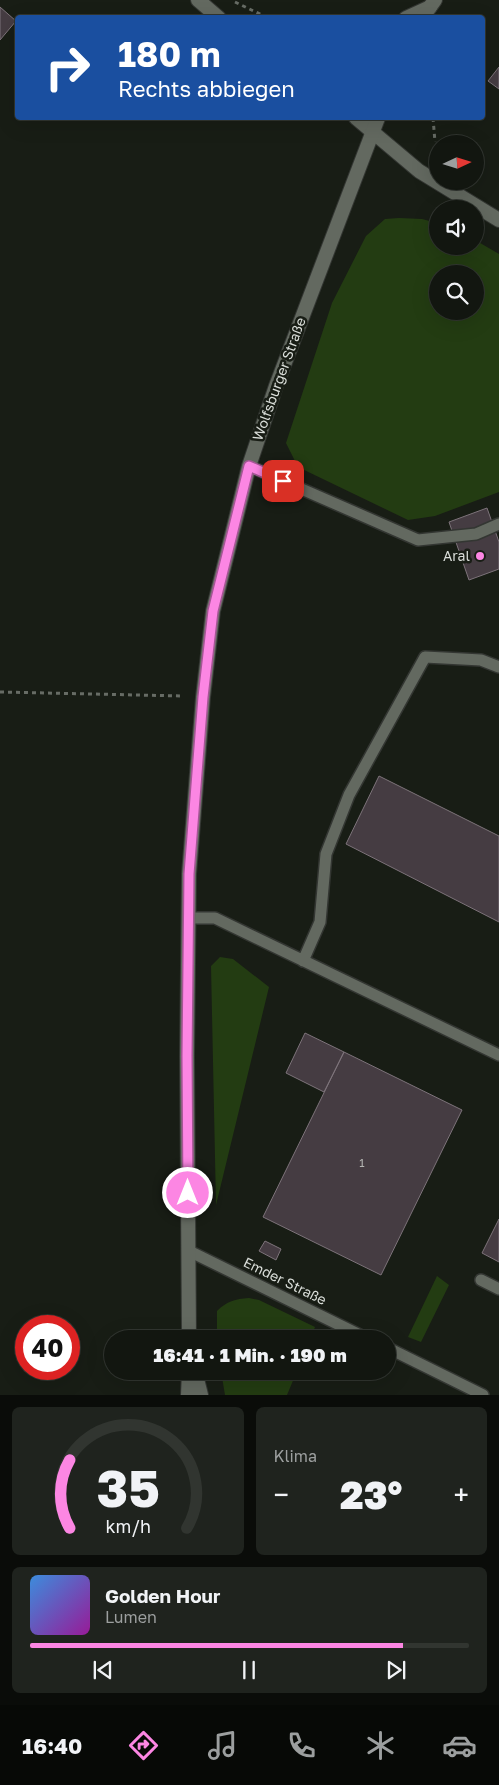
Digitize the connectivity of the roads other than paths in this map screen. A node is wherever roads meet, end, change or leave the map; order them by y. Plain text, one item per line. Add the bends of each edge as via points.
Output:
1 (198, 0) edge
2 (429, 8) edge
3 (216, 15) edge
4 (413, 15) edge
5 (358, 120) edge
6 (377, 120) edge
7 (372, 132) junction
8 (499, 220) edge
9 (249, 466) junction
10 (499, 524) edge
11 (499, 668) edge
12 (189, 918) junction
13 (303, 961) junction
14 (499, 1055) edge
15 (188, 1251) junction
16 (480, 1280) dead end
17 (499, 1289) edge
18 (189, 1330) edge
19 (350, 1330) edge
20 (396, 1352) edge
21 (189, 1380) edge
22 (197, 1380) edge
23 (188, 1395) edge
24 (201, 1395) edge
25 (483, 1395) edge

1 - 3 street
2 - 4 street
5 - 7 street
6 - 7 street, Wolfsburger Straße
7 - 8 street via 419,171
7 - 9 street, Wolfsburger Straße
9 - 10 lane via 418,540 476,534
9 - 12 street, Wolfsburger Straße via 213,611 189,874
11 - 13 lane via 481,660 426,657 349,795 326,854 320,922
12 - 13 lane via 216,918
12 - 15 street, Wolfsburger Straße
13 - 14 lane
15 - 18 street, Wolfsburger Straße
15 - 19 lane, Emder Straße
16 - 17 lane
20 - 25 lane
21 - 23 street
22 - 24 street

